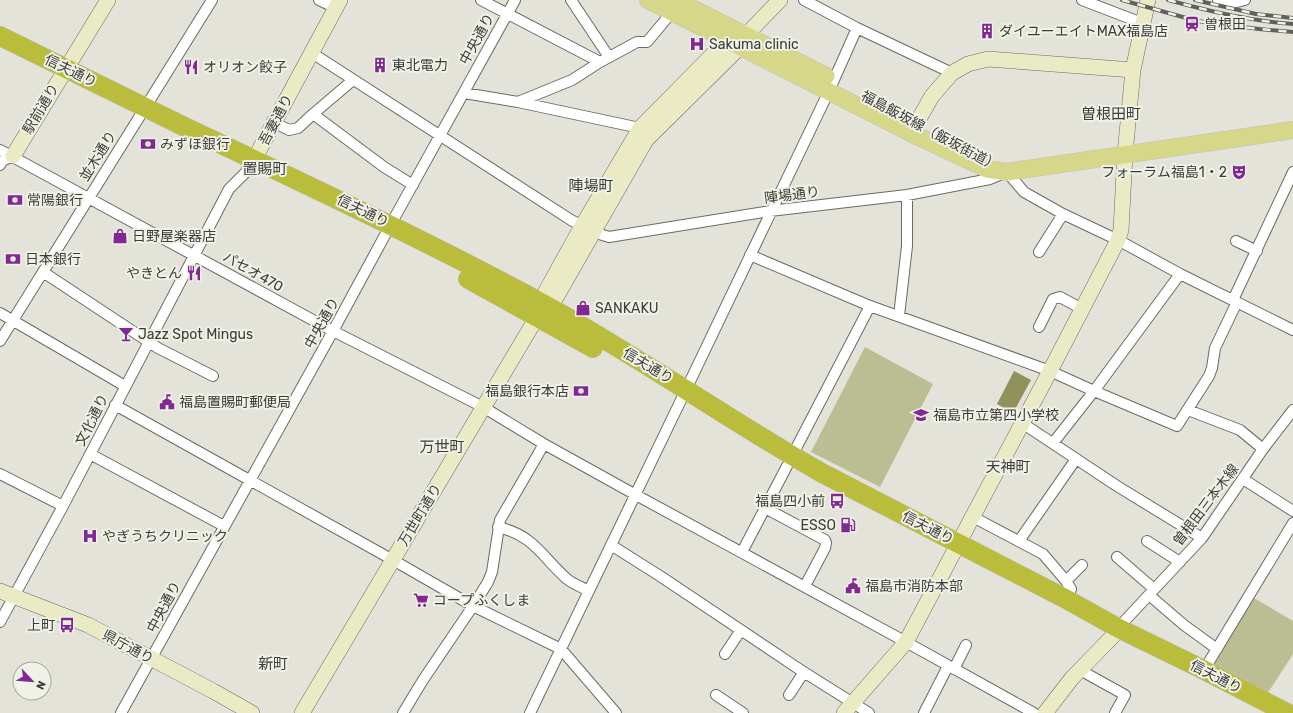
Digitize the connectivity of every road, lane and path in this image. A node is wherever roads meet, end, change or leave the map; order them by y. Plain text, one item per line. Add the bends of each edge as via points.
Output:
1 (108, 0) edge
2 (212, 0) edge
3 (319, 0) edge
4 (481, 0) edge
5 (515, 0) edge
6 (571, 0) edge
7 (648, 0) edge
8 (780, 0) edge
9 (804, 0) edge
10 (1082, 0) edge
11 (1148, 0) edge
12 (1218, 0) edge
13 (1245, 0) edge
14 (338, 4) edge
15 (674, 6) edge
16 (508, 13) junction
17 (1142, 24) junction
18 (857, 28) junction
19 (0, 36) edge
20 (738, 40) junction
21 (0, 50) edge
22 (312, 53) junction
23 (604, 59) junction
24 (1133, 70) junction
25 (63, 73) junction
26 (952, 73) junction
27 (353, 80) junction
28 (831, 85) junction
29 (464, 93) junction
30 (518, 102) junction
31 (142, 112) junction
32 (313, 114) junction
33 (275, 123) junction
34 (640, 128) junction
35 (914, 128) junction
36 (1293, 130) edge
37 (440, 136) junction
38 (6, 153) edge
39 (1125, 154) junction
40 (0, 165) edge
41 (252, 165) junction
42 (1007, 172) junction
43 (1293, 172) edge
44 (413, 185) junction
45 (907, 195) junction
46 (89, 198) junction
47 (770, 211) junction
48 (1063, 214) junction
49 (388, 229) junction
50 (588, 229) junction
51 (1118, 240) junction
52 (1236, 241) dead end
53 (1257, 250) junction
54 (1039, 252) dead end
55 (193, 255) junction
56 (750, 255) junction
57 (43, 272) junction
58 (1180, 274) junction
59 (1235, 301) junction
60 (870, 306) junction
61 (542, 309) junction
62 (1082, 309) junction
63 (0, 313) edge
64 (899, 316) junction
65 (13, 320) junction
66 (1039, 327) dead end
67 (1293, 330) edge
68 (333, 332) junction
69 (0, 341) edge
70 (148, 342) junction
71 (1050, 371) junction
72 (213, 376) dead end
73 (125, 386) junction
74 (1094, 391) junction
75 (684, 394) junction
76 (115, 405) junction
77 (483, 408) junction
78 (1188, 410) junction
79 (1293, 410) edge
80 (1022, 423) junction
81 (1053, 443) junction
82 (544, 444) junction
83 (1263, 449) junction
84 (90, 454) junction
85 (1076, 459) junction
86 (789, 461) junction
87 (0, 474) edge
88 (1243, 479) junction
89 (250, 480) junction
90 (636, 495) junction
91 (63, 506) junction
92 (765, 508) junction
93 (1293, 511) edge
94 (973, 517) junction
95 (1293, 523) edge
96 (224, 526) junction
97 (498, 527) junction
98 (1202, 538) junction
99 (1019, 541) junction
100 (1147, 541) dead end
101 (611, 545) junction
102 (955, 549) junction
103 (742, 552) junction
104 (1117, 557) dead end
105 (393, 560) junction
106 (1180, 562) junction
107 (1082, 565) dead end
108 (804, 586) junction
109 (1066, 590) junction
110 (589, 591) junction
111 (1152, 592) junction
112 (7, 593) edge
113 (473, 606) junction
114 (0, 622) edge
115 (741, 630) junction
116 (1115, 632) junction
117 (906, 642) junction
118 (966, 645) dead end
119 (561, 649) junction
120 (1217, 649) junction
121 (724, 654) dead end
122 (152, 659) junction
123 (951, 667) junction
124 (1080, 670) junction
125 (1204, 670) junction
126 (804, 672) junction
127 (716, 695) dead end
128 (789, 695) dead end
129 (849, 708) edge
130 (121, 713) edge
131 (252, 713) edge
132 (302, 713) edge
133 (402, 713) edge
134 (530, 713) edge
135 (616, 713) edge
136 (743, 713) edge
137 (869, 713) edge
138 (924, 713) edge
139 (1034, 713) edge
140 (1045, 713) edge
141 (1115, 713) edge
142 (1261, 713) edge
143 (1287, 713) edge

1 - 25 street, 駅前通り
2 - 31 street, 並木通り
3 - 14 street
4 - 16 street
5 - 16 street, 中央通り
6 - 23 street
7 - 15 main road, 福島飯坂線（飯坂街道）
8 - 20 street
9 - 18 street
10 - 17 street
11 - 17 street
12 - 13 street via 1233,3
14 - 22 street, 吾妻通り
15 - 20 main road, 福島飯坂線（飯坂街道）
15 - 23 street via 647,42 637,42
16 - 23 street
16 - 29 street, 中央通り
17 - 24 street
18 - 26 street
18 - 28 street
19 - 25 highway, 信夫通り
20 - 28 main road, 福島飯坂線（飯坂街道）
20 - 34 street
20 - 50 street via 646,140
21 - 25 highway, 信夫通り
22 - 27 street, 陣場通り
22 - 33 street, 吾妻通り
23 - 30 street via 572,80
24 - 26 street via 988,59 968,64
24 - 39 street
25 - 31 highway, 信夫通り
25 - 38 street, 駅前通り
26 - 35 street via 932,96
27 - 32 street
27 - 37 street, 陣場通り
28 - 35 main road, 福島飯坂線（飯坂街道）
28 - 47 street
29 - 30 street
29 - 37 street, 中央通り
30 - 34 street
31 - 41 highway, 信夫通り
31 - 46 street, 並木通り
32 - 33 street via 298,128 289,130
32 - 44 street via 384,167
33 - 41 street, 吾妻通り
34 - 50 street
35 - 42 main road, 福島飯坂線（飯坂街道） via 983,157
36 - 39 main road, 福島飯坂線（飯坂街道）
37 - 44 street, 中央通り
37 - 50 street, 陣場通り
38 - 40 street
38 - 46 street, パセオ470
39 - 42 main road, 福島飯坂線（飯坂街道）
39 - 51 street via 1121,230
41 - 49 highway, 信夫通り
41 - 55 street, 吾妻通り via 229,189
42 - 45 street, 陣場通り via 990,178
42 - 48 street via 1024,192
43 - 53 street
44 - 49 street, 中央通り
45 - 47 street, 陣場通り
45 - 64 street via 908,246
46 - 55 street, パセオ470
46 - 57 street, 並木通り
47 - 50 street, 陣場通り via 614,237
47 - 56 street
48 - 51 street
48 - 54 street
49 - 61 highway, 信夫通り
49 - 68 street, 中央通り
50 - 61 street, 万世町通り
51 - 58 street
51 - 62 street
52 - 53 street
53 - 59 street
55 - 68 street, パセオ470
55 - 70 street, 文化通り
56 - 60 street
56 - 75 street
57 - 65 street, 並木通り
57 - 70 street
58 - 59 street
58 - 74 street
59 - 67 street
59 - 78 street via 1215,348 1209,376
60 - 64 street
60 - 86 street
61 - 75 highway, 信夫通り
61 - 77 street, 万世町通り
62 - 66 street via 1060,297 1053,299
62 - 71 street
63 - 65 street
64 - 71 street
65 - 69 street, 並木通り
65 - 73 street
68 - 77 street, パセオ470
68 - 89 street, 中央通り
70 - 72 street
70 - 73 street, 文化通り
71 - 74 street
71 - 80 street
73 - 76 street, 文化通り
74 - 78 street via 1177,426
74 - 81 street
75 - 86 highway, 信夫通り
75 - 90 street
76 - 84 street, 文化通り
76 - 89 street
77 - 82 street, パセオ470
77 - 105 street, 万世町通り
78 - 83 street via 1240,430
79 - 83 street, 曽根田三本木線
80 - 81 street
80 - 94 street
81 - 85 street
82 - 90 street, パセオ470
82 - 97 street
83 - 88 street, 曽根田三本木線
84 - 91 street, 文化通り
84 - 96 street
85 - 98 street
85 - 99 street
86 - 92 street
86 - 102 highway, 信夫通り via 822,473
87 - 91 street
88 - 93 street
88 - 98 street, 曽根田三本木線
89 - 96 street, 中央通り
89 - 105 street
90 - 101 street
90 - 103 street, パセオ470
91 - 112 street, 文化通り
92 - 103 street
92 - 108 street via 825,540 825,548
94 - 99 street
94 - 102 street
95 - 120 street
96 - 122 street, 中央通り
97 - 110 street via 523,536 568,579
97 - 113 street via 492,572
98 - 106 street, 曽根田三本木線
99 - 109 street via 1043,554
100 - 106 street
101 - 110 street
101 - 115 street
102 - 109 highway, 信夫通り
102 - 116 highway, 信夫通り
102 - 117 street
103 - 108 street, パセオ470
104 - 111 street
105 - 113 street
105 - 132 street, 万世町通り
106 - 111 street, 曽根田三本木線
107 - 109 street
108 - 117 street, パセオ470
109 - 116 highway, 信夫通り
110 - 119 street
111 - 116 street, 曽根田三本木線
111 - 120 street via 1184,625
112 - 114 street, 文化通り
112 - 122 street, 県庁通り via 88,625
113 - 119 street
113 - 133 street
115 - 121 street
115 - 126 street
116 - 124 street
116 - 125 highway, 信夫通り
116 - 142 highway, 信夫通り
117 - 123 street, パセオ470
117 - 129 street
118 - 123 street
119 - 134 street
119 - 135 street
120 - 125 street
122 - 130 street, 中央通り
122 - 131 street, 県庁通り
123 - 138 street
123 - 139 street, パセオ470
124 - 140 street
124 - 141 street via 1125,695
125 - 143 highway, 信夫通り
126 - 128 street
126 - 129 street
127 - 136 street
129 - 137 street

